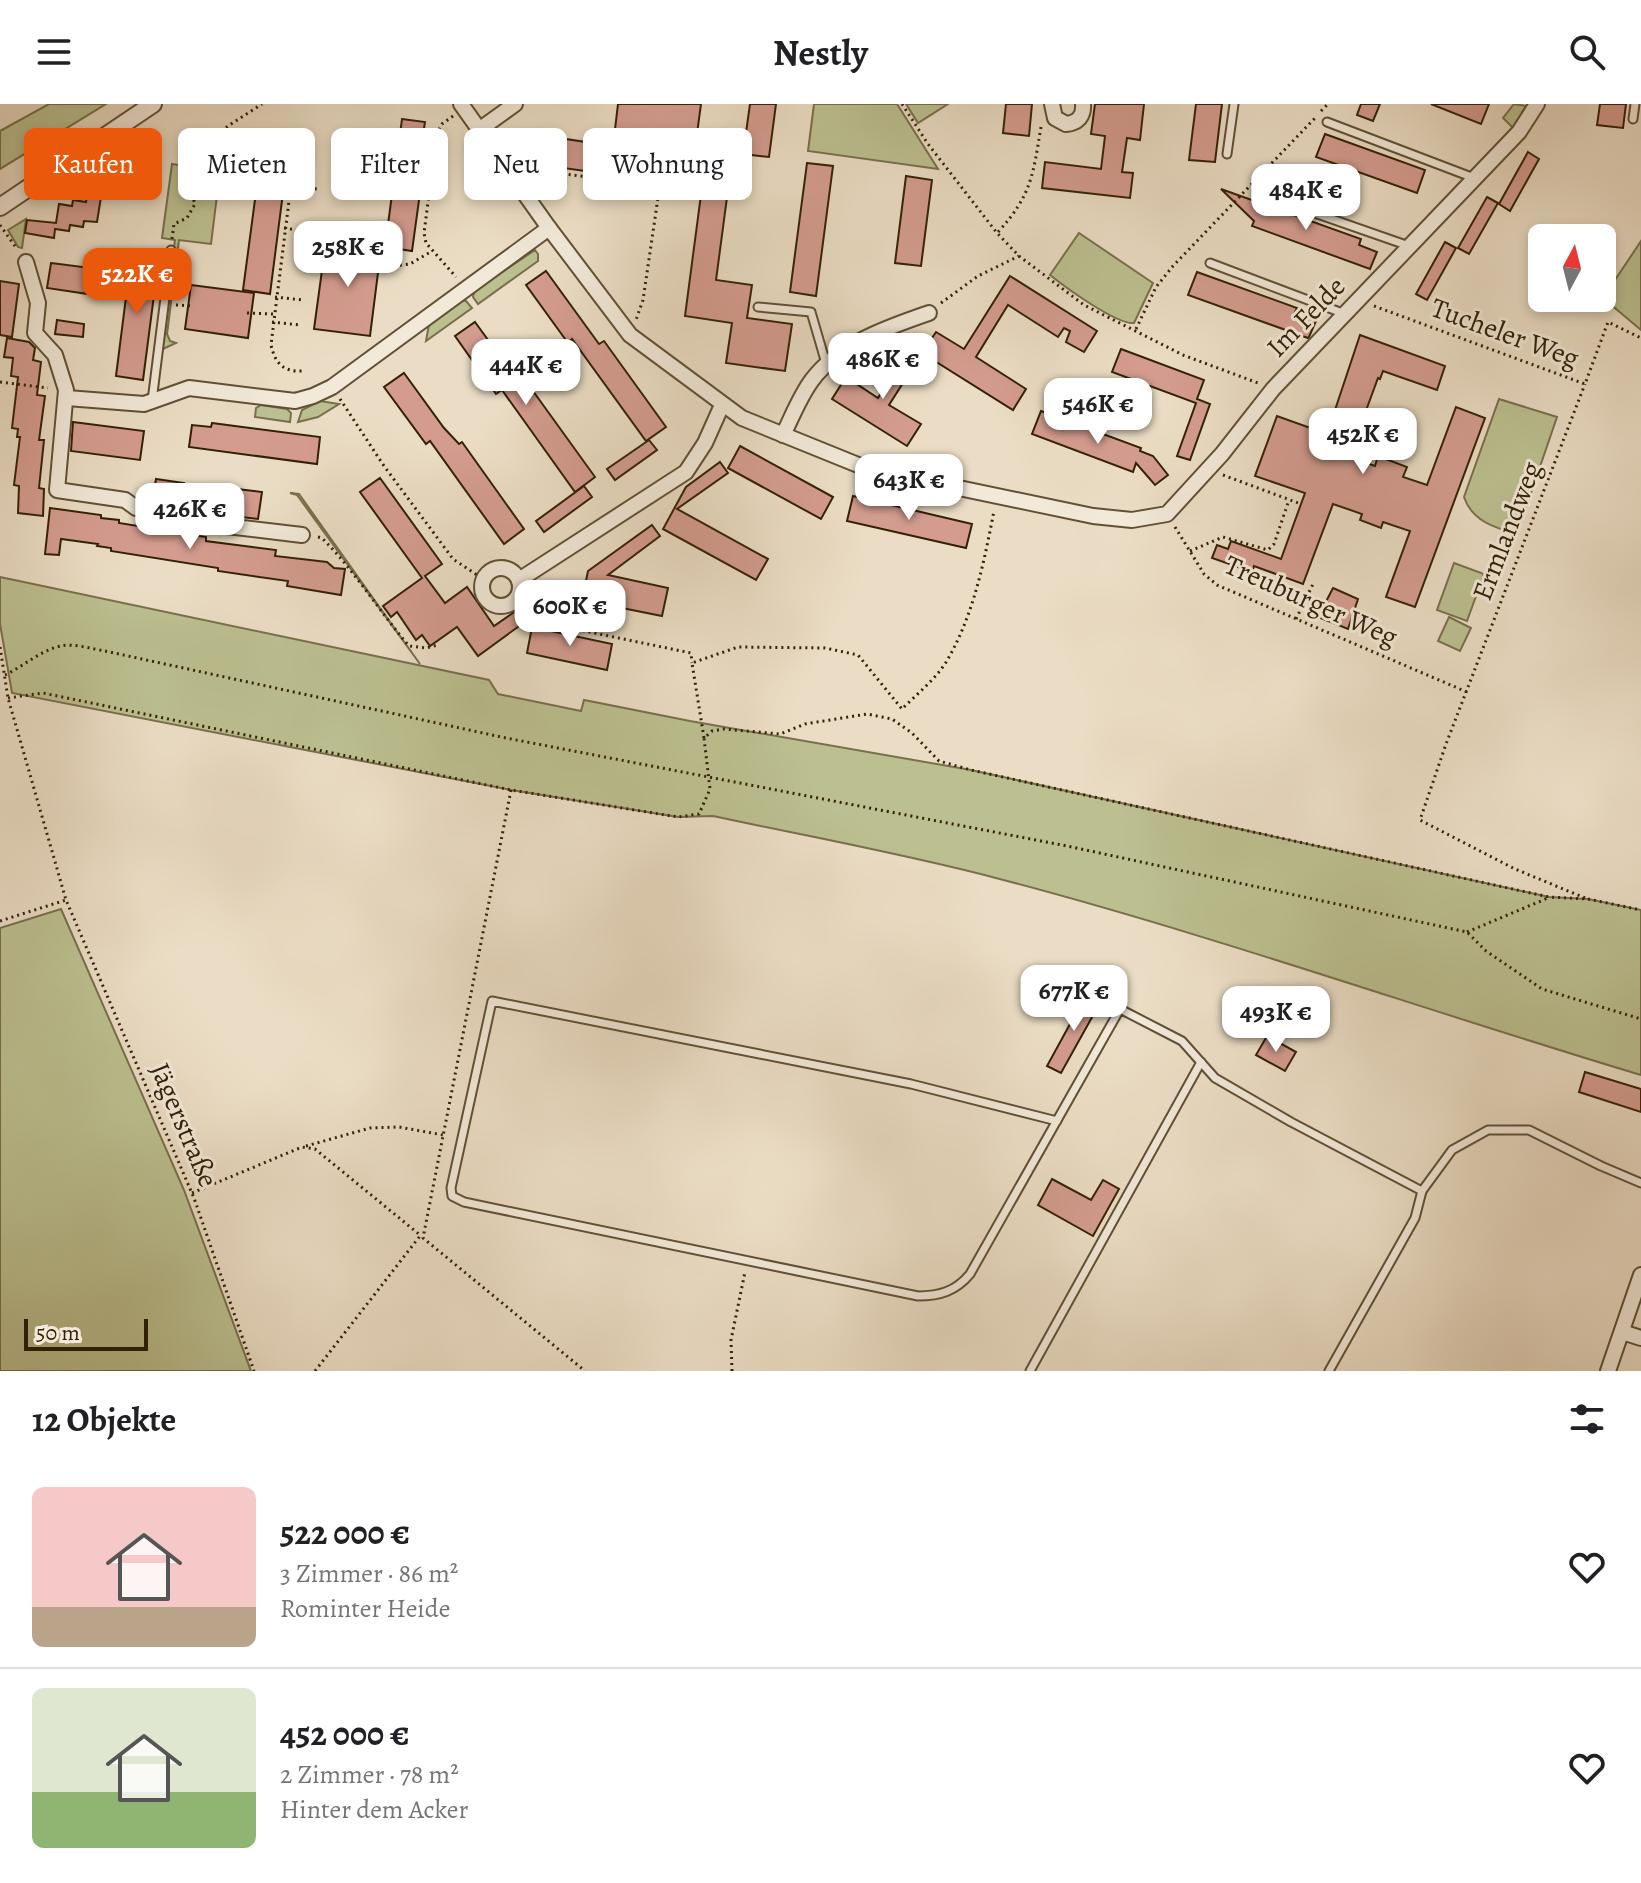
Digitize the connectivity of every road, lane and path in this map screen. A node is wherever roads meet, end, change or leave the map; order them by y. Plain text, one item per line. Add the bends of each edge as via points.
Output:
1 (153, 104) edge
2 (262, 104) edge
3 (515, 104) edge
4 (902, 104) edge
5 (1083, 104) edge
6 (1234, 104) edge
7 (1328, 104) edge
8 (1537, 104) edge
9 (1635, 104) edge
10 (462, 106) edge
11 (1053, 111) edge
12 (1633, 119) dead end
13 (1327, 122) dead end
14 (226, 128) edge
15 (478, 128) edge
16 (482, 128) edge
17 (1227, 154) dead end
18 (567, 174) edge
19 (1475, 179) junction
20 (1260, 194) dead end
21 (194, 200) edge
22 (289, 200) edge
23 (529, 200) edge
24 (0, 207) edge
25 (0, 225) edge
26 (284, 228) junction
27 (549, 228) junction
28 (311, 232) dead end
29 (997, 233) junction
30 (1409, 246) junction
31 (171, 250) joint
32 (432, 251) junction
33 (1019, 256) junction
34 (26, 262) joint
35 (1210, 263) dead end
36 (376, 268) dead end
37 (465, 289) junction
38 (275, 297) junction
39 (303, 300) dead end
40 (1358, 300) junction
41 (164, 304) junction
42 (193, 306) dead end
43 (758, 307) dead end
44 (247, 313) dead end
45 (929, 313) joint
46 (273, 314) junction
47 (1345, 314) junction
48 (272, 322) junction
49 (300, 325) dead end
50 (1136, 329) junction
51 (630, 335) junction
52 (1641, 338) edge
53 (827, 367) junction
54 (302, 371) dead end
55 (0, 382) edge
56 (1585, 384) junction
57 (332, 387) junction
58 (1273, 389) junction
59 (66, 394) junction
60 (152, 401) junction
61 (722, 405) junction
62 (783, 435) junction
63 (1208, 469) junction
64 (997, 495) junction
65 (1289, 500) junction
66 (1301, 504) dead end
67 (1167, 514) junction
68 (302, 535) joint
69 (1190, 551) junction
70 (483, 579) junction
71 (1314, 582) dead end
72 (520, 585) junction
73 (1296, 619) junction
74 (438, 645) dead end
75 (0, 647) edge
76 (692, 663) junction
77 (5, 675) junction
78 (1467, 692) junction
79 (8, 698) junction
80 (704, 738) junction
81 (708, 778) junction
82 (1549, 897) junction
83 (1588, 899) junction
84 (66, 900) junction
85 (1641, 910) edge
86 (0, 921) edge
87 (1467, 932) junction
88 (1641, 1019) edge
89 (1201, 1062) junction
90 (1057, 1121) junction
91 (443, 1135) dead end
92 (302, 1147) junction
93 (1641, 1183) edge
94 (1422, 1191) junction
95 (191, 1193) junction
96 (747, 1260) junction
97 (1641, 1275) edge
98 (1622, 1332) junction
99 (1641, 1338) edge
100 (254, 1371) edge
101 (315, 1371) edge
102 (732, 1371) edge
103 (1030, 1371) edge
104 (1329, 1371) edge
105 (1608, 1371) edge

1 - 24 street
2 - 14 path
3 - 16 street
4 - 29 path
5 - 11 street via 1078,121 1066,124
6 - 17 lane
7 - 50 path via 1164,276
8 - 19 street, Im Felde
9 - 12 lane
10 - 15 street
10 - 32 path via 437,133 424,233
11 - 29 path via 1041,127 1023,202
13 - 19 lane
18 - 51 path via 656,186 659,191 643,300
19 - 30 street, Im Felde
20 - 30 lane
21 - 31 path via 187,218 174,224
22 - 26 path
23 - 27 street
25 - 34 path
26 - 28 path
26 - 38 path
27 - 37 street
27 - 51 street
29 - 33 path
30 - 40 street, Im Felde
31 - 41 lane
32 - 36 path via 410,264
32 - 37 path
33 - 45 path via 978,276
33 - 50 path via 1084,305
34 - 59 street via 38,303 35,333 55,355
35 - 47 lane
37 - 57 street
38 - 39 path
38 - 46 path
40 - 47 street, Im Felde
40 - 56 path, Tucheler Weg
41 - 42 path
41 - 60 lane
43 - 53 lane via 811,312
44 - 46 path
45 - 53 street via 880,330
46 - 48 path
47 - 58 street, Im Felde
48 - 49 path
48 - 54 path via 274,357 282,368
50 - 58 path via 1183,355
51 - 61 street
52 - 56 path, Tucheler Weg via 1608,322
53 - 62 street via 813,379
55 - 59 path
56 - 78 path, Ermlandweg
57 - 60 street via 295,401 189,388
57 - 70 path via 453,559
58 - 63 street, Im Felde
59 - 60 street
59 - 68 street via 57,490 125,500 136,508 218,525
61 - 62 street
61 - 72 street via 686,472
62 - 64 street via 868,469
63 - 65 path
63 - 67 street, Im Felde
64 - 67 street via 1093,516 1132,520
64 - 76 path via 970,616 947,661 902,709 858,655 825,648 738,647
65 - 66 path
65 - 69 path via 1268,550 1223,537
67 - 69 path, Treuburger Weg
68 - 74 path via 330,545 409,646
69 - 73 path, Treuburger Weg via 1217,585
70 - 72 street via 498,567 511,570
70 - 72 street via 485,597 494,605 511,603
71 - 73 path
72 - 76 path via 551,624 691,653
73 - 78 path, Treuburger Weg
75 - 77 path, Jägerstraße
76 - 80 path
77 - 79 path, Jägerstraße
77 - 81 path via 37,654 64,645 105,651
78 - 83 path, Ermlandweg via 1420,820
79 - 81 path via 43,693 511,790 678,817 699,814 710,789
79 - 84 path, Jägerstraße
80 - 81 path
80 - 82 path via 724,729 780,734 805,724 867,714 892,719 939,761 961,767
81 - 87 path via 1052,843
82 - 83 path
82 - 87 path
83 - 85 path
84 - 86 path
84 - 95 path, Jägerstraße
87 - 88 path via 1542,989
89 - 90 lane via 1182,1041 1120,1009
89 - 94 lane via 1215,1078
89 - 103 lane
90 - 96 lane via 970,1274 947,1292 918,1296
90 - 96 lane via 911,1084 492,1001 452,1196
91 - 92 path via 370,1128
92 - 95 path
92 - 101 path via 315,1149 422,1236
93 - 94 lane via 1529,1130 1488,1130 1452,1150
94 - 104 lane via 1415,1218
95 - 100 path, Jägerstraße
96 - 102 path via 731,1340
97 - 98 street
98 - 99 street
98 - 105 street

